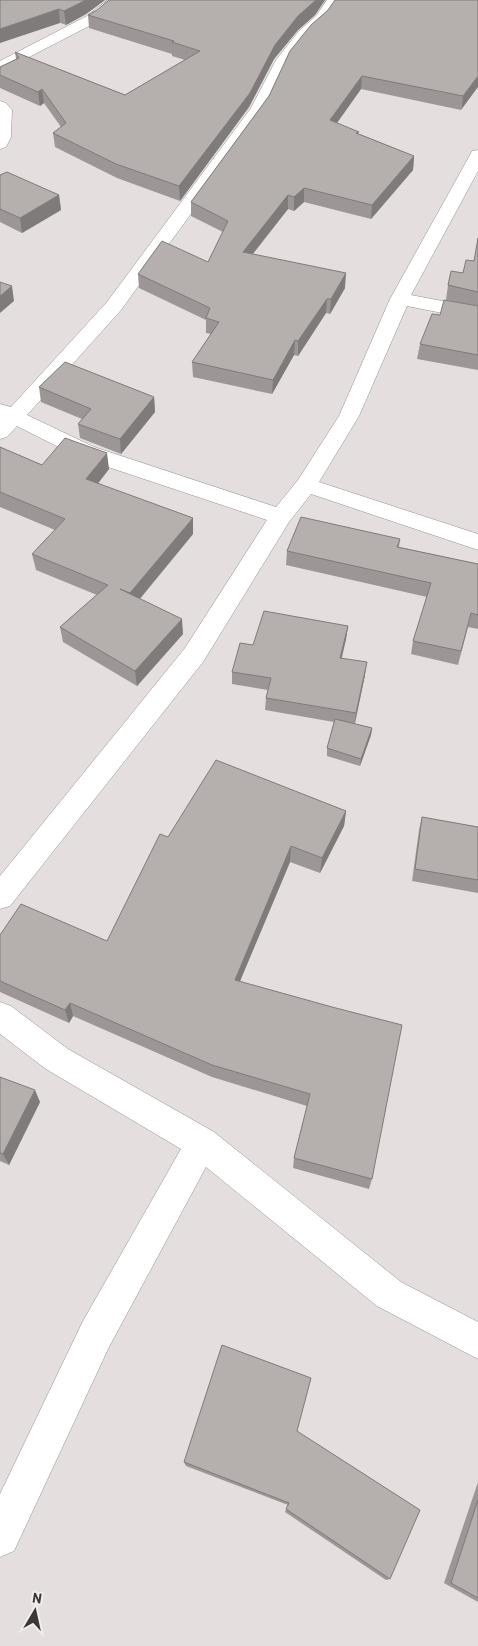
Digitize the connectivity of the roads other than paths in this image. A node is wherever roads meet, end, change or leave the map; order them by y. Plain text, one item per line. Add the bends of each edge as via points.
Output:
1 (117, 0) edge
2 (334, 0) edge
3 (0, 67) edge
4 (0, 106) edge
5 (0, 144) edge
6 (476, 163) edge
7 (400, 298) junction
8 (478, 314) edge
9 (8, 412) edge
10 (0, 432) edge
11 (306, 485) junction
12 (281, 517) junction
13 (478, 542) edge
14 (0, 897) edge
15 (0, 1016) edge
16 (202, 1143) junction
17 (478, 1341) edge
18 (0, 1537) edge

1 - 3 street via 92,19
2 - 9 street via 281,63 259,109 114,306
4 - 5 street via 4,110
6 - 7 street
7 - 8 street
7 - 11 street via 349,416
9 - 10 street
9 - 12 street via 86,452
11 - 12 street
11 - 13 street
12 - 14 street via 194,655
15 - 16 street via 57,1059
16 - 17 street via 388,1294
16 - 18 street via 96,1334

